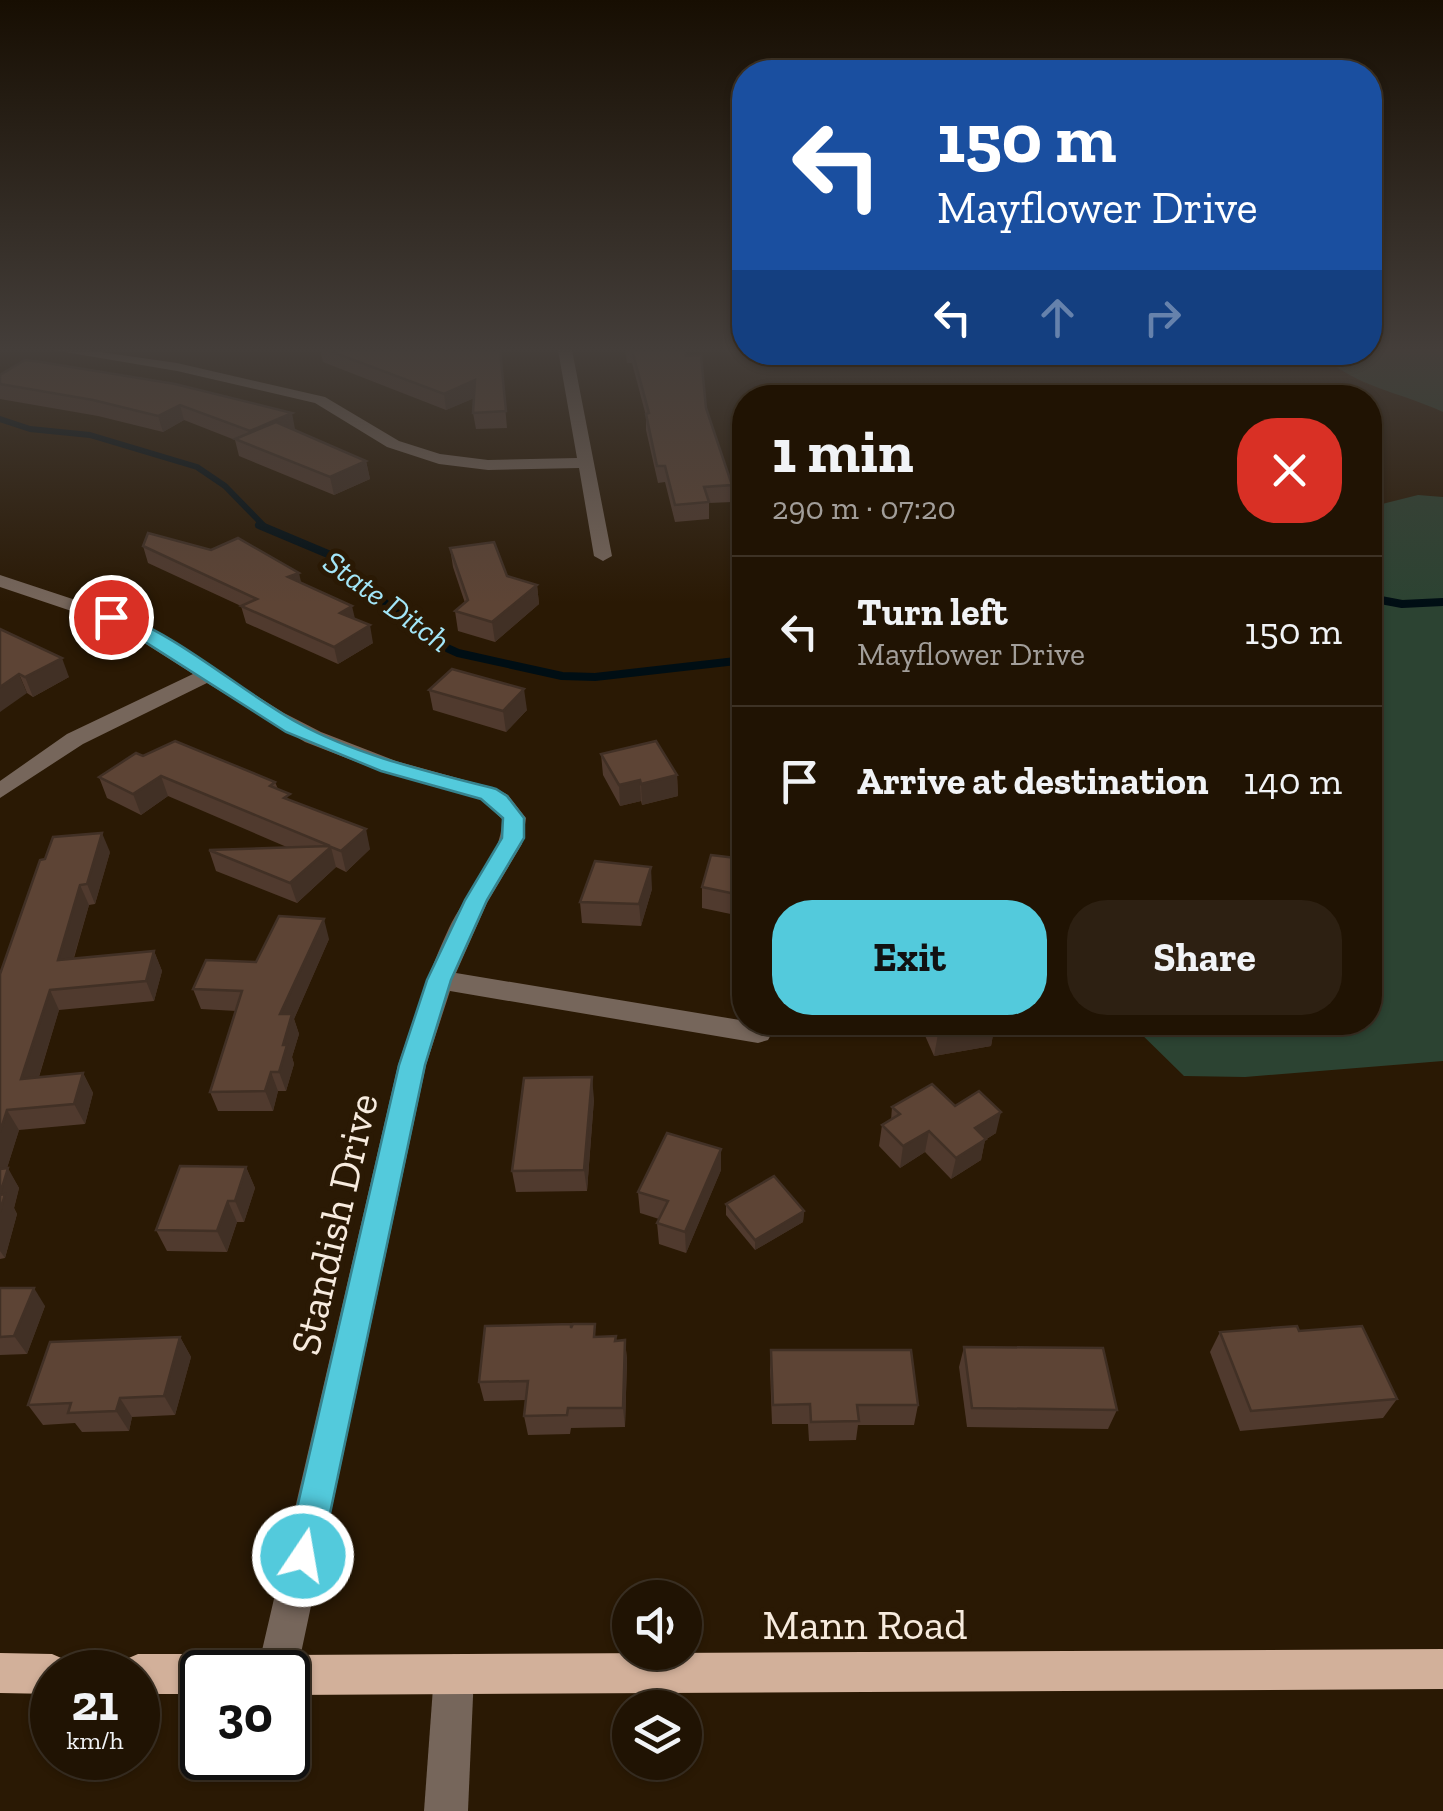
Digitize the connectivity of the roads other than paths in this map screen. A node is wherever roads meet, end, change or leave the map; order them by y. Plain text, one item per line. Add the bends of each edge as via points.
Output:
1 (380, 435) edge
2 (580, 435) edge
3 (585, 463) junction
4 (603, 556) dead end
5 (0, 581) edge
6 (207, 675) junction
7 (0, 791) edge
8 (439, 980) junction
9 (732, 1028) edge
10 (282, 1650) edge
11 (1443, 1670) edge
12 (0, 1673) edge
13 (30, 1674) edge
14 (454, 1674) junction
15 (310, 1675) edge
16 (446, 1811) edge

1 - 3 street via 440,459
2 - 3 street
3 - 4 street
5 - 6 street via 126,624
6 - 7 street via 76,740
6 - 8 street, Standish Drive via 293,728 388,766 489,794 510,811 513,838
8 - 9 street
8 - 10 street, Standish Drive via 412,1065
11 - 14 main road, Mann Road
12 - 13 main road
14 - 15 main road, Mann Road
14 - 16 street

